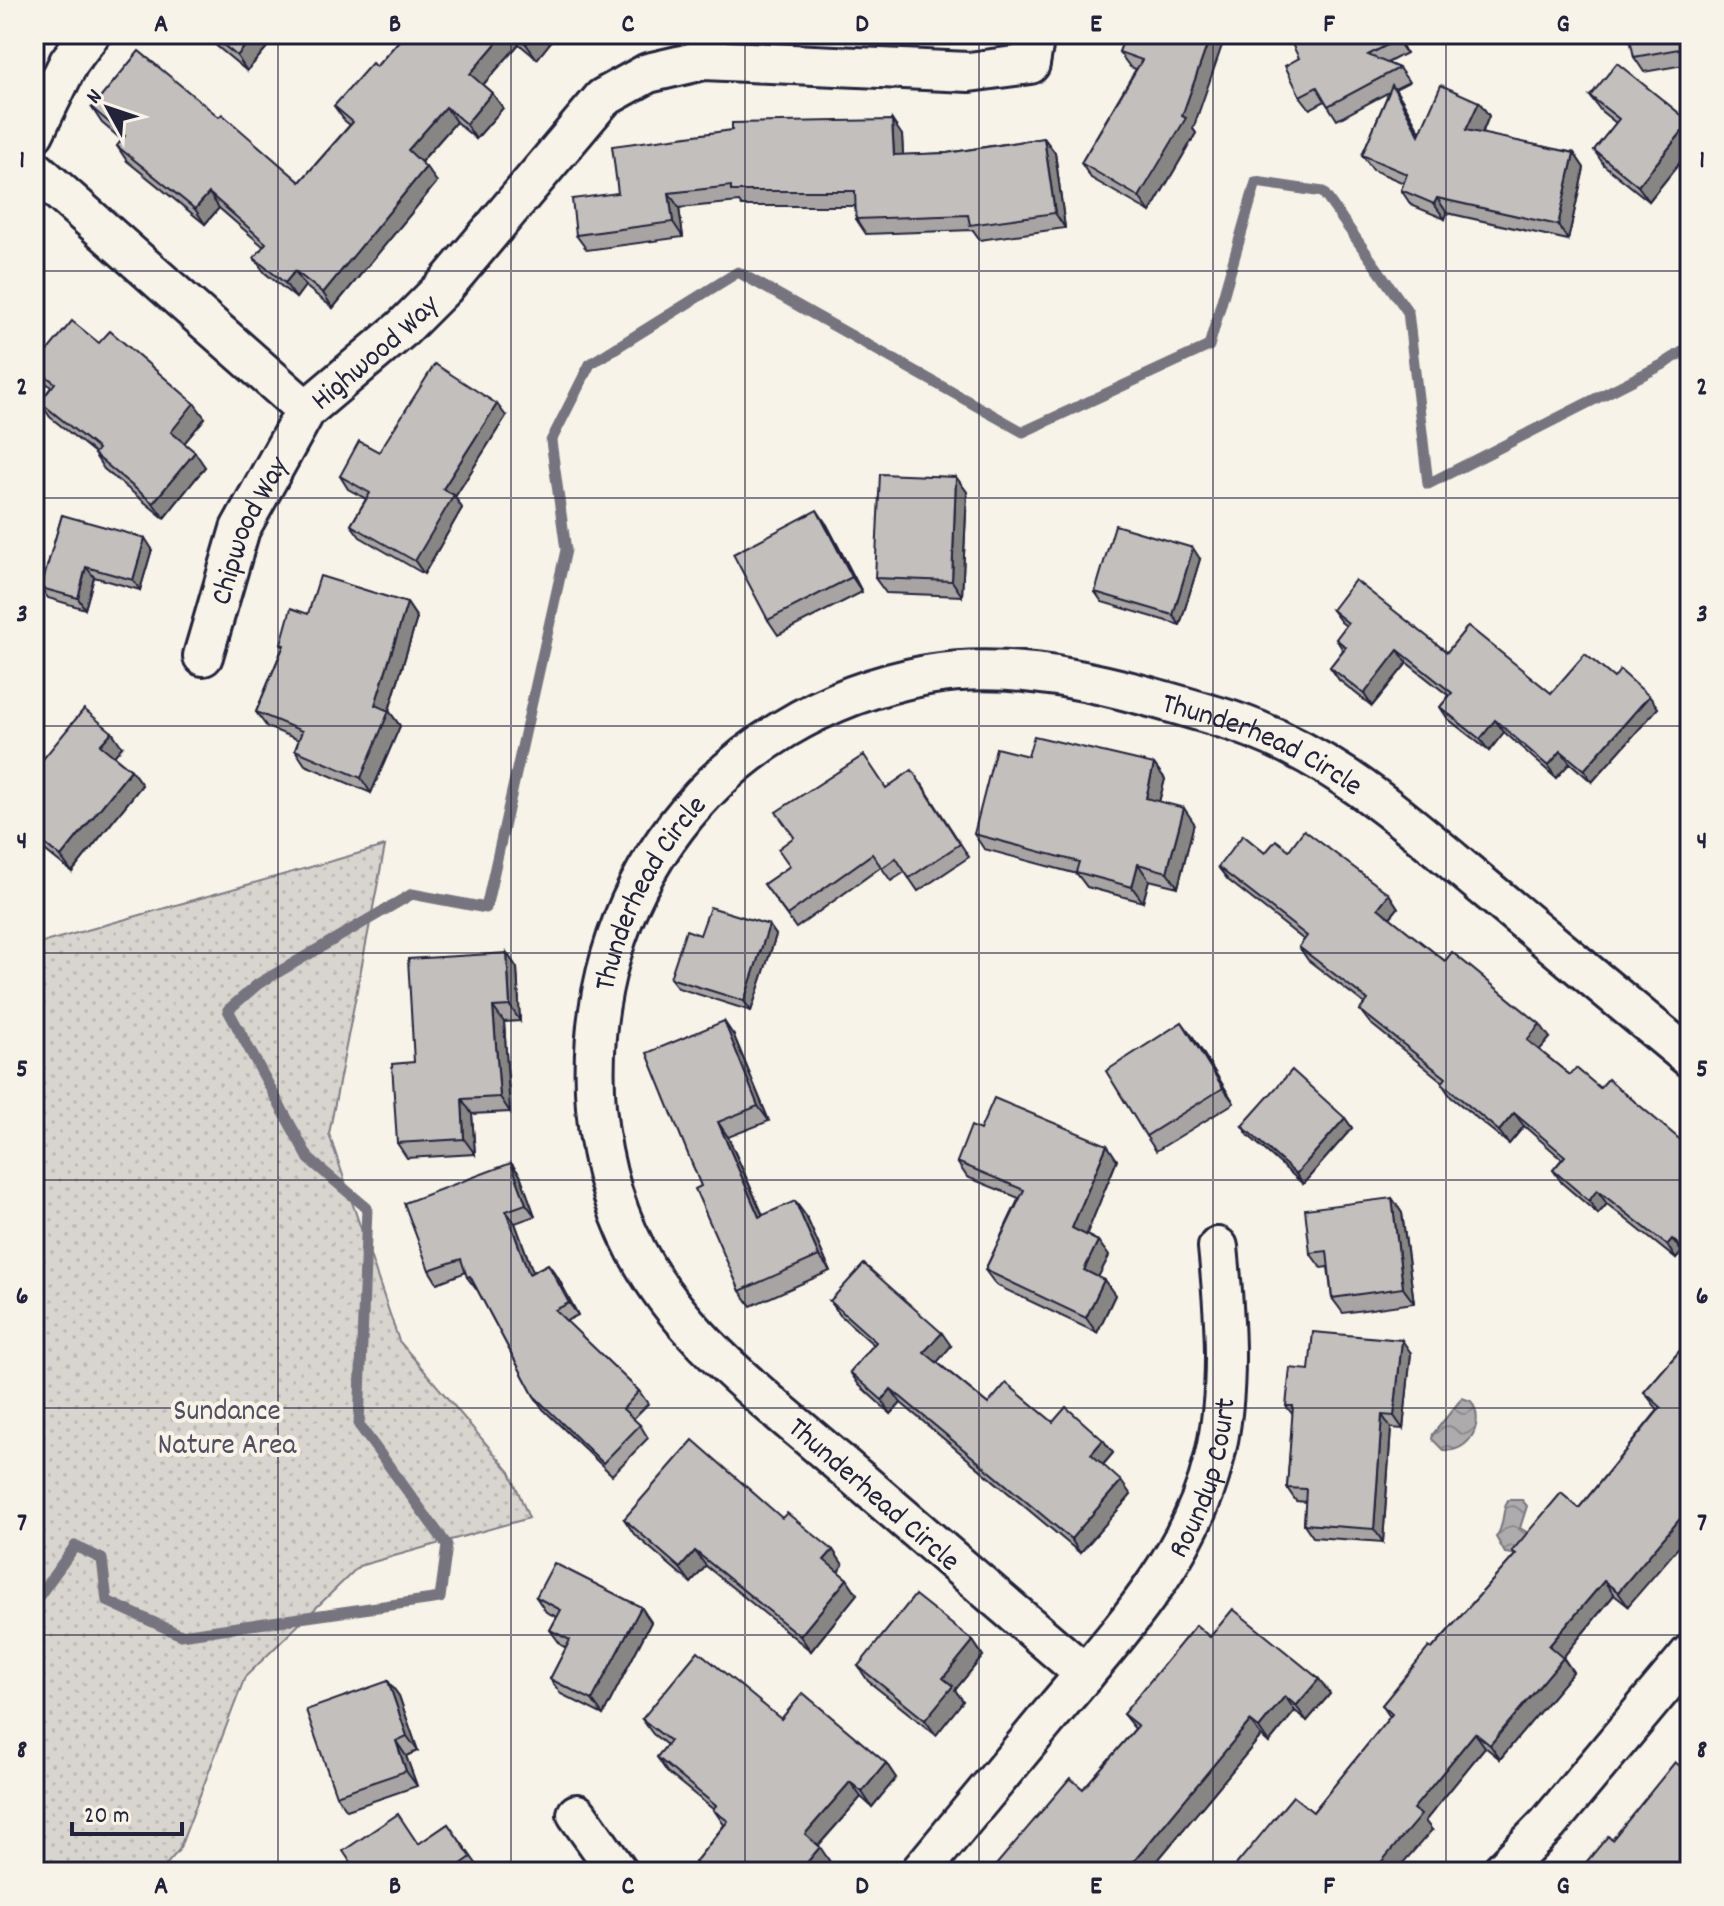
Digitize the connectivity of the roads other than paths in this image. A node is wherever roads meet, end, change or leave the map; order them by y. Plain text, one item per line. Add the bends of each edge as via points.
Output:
1 (90, 34) edge
2 (1035, 34) edge
3 (34, 133) edge
4 (34, 169) edge
5 (306, 410) junction
6 (203, 656) dead end
7 (1690, 1058) edge
8 (1218, 1247) dead end
9 (1690, 1654) edge
10 (1085, 1674) junction
11 (577, 1814) dead end
12 (618, 1872) edge
13 (920, 1872) edge
14 (1501, 1872) edge

1 - 3 street via 69,62
2 - 5 street, Highwood Way via 1030,64 969,72 704,60 648,73 603,98 444,287
4 - 5 street, Highwood Way
5 - 6 street, Chipwood Way via 240,529
7 - 10 street, Thunderhead Circle via 1348,776 1268,733 1218,716 1031,673 934,674 887,684 809,714 721,776 651,862 609,956 595,1025 593,1067 598,1135 623,1222 651,1276 703,1343
8 - 10 street, Roundup Court via 1225,1321 1224,1399 1214,1459 1194,1518 1150,1594
9 - 14 street via 1548,1824
10 - 13 street
11 - 12 street

